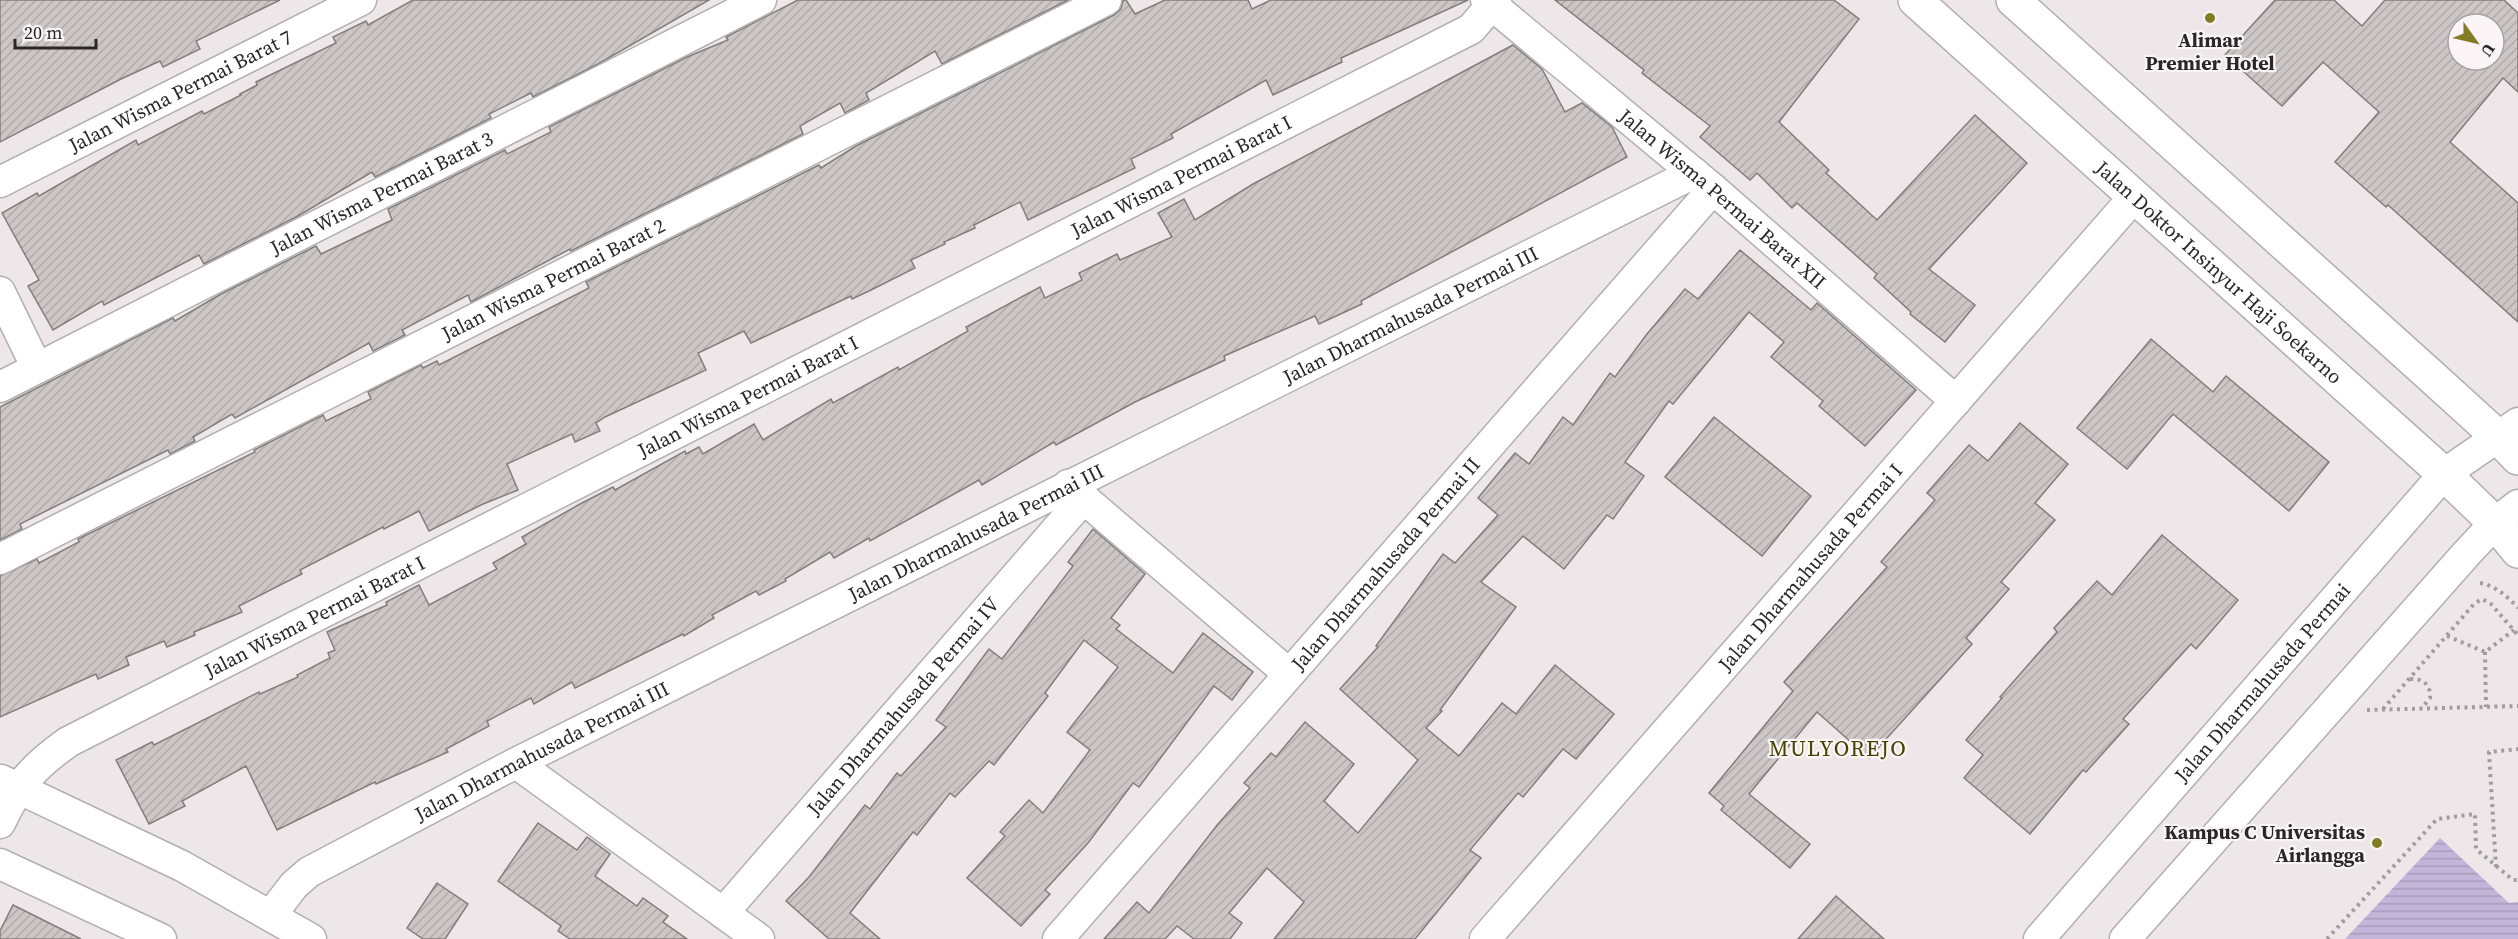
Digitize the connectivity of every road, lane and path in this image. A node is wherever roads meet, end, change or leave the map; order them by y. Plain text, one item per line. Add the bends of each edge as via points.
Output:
1 (361, 0) edge
2 (761, 0) edge
3 (1106, 0) edge
4 (1915, 0) edge
5 (2013, 0) edge
6 (1492, 2) edge
7 (1704, 181) junction
8 (0, 182) edge
9 (2134, 197) junction
10 (0, 292) edge
11 (37, 368) junction
12 (0, 387) edge
13 (1956, 401) junction
14 (2511, 439) edge
15 (2444, 474) junction
16 (1076, 492) junction
17 (2506, 514) edge
18 (2518, 551) edge
19 (0, 559) edge
20 (2471, 586) dead end
21 (2518, 608) edge
22 (2514, 630) junction
23 (2518, 635) edge
24 (2447, 636) junction
25 (2485, 652) junction
26 (1289, 675) junction
27 (2409, 679) junction
28 (2370, 701) dead end
29 (2518, 706) edge
30 (2486, 707) junction
31 (2422, 708) junction
32 (2384, 709) junction
33 (2518, 749) edge
34 (516, 763) junction
35 (6, 799) edge
36 (0, 864) edge
37 (2496, 867) junction
38 (2518, 880) edge
39 (723, 913) junction
40 (271, 915) junction
41 (161, 939) edge
42 (310, 939) edge
43 (759, 939) edge
44 (1058, 939) edge
45 (1485, 939) edge
46 (2039, 939) edge
47 (2125, 939) edge
48 (2326, 939) edge

1 - 8 street, Jalan Wisma Permai Barat 7
2 - 11 street, Jalan Wisma Permai Barat 3
3 - 19 street, Jalan Wisma Permai Barat 2
4 - 9 main road, Jalan Doktor Insinyur Haji Soekarno
5 - 14 main road
6 - 7 street, Jalan Wisma Permai Barat XII
6 - 35 street, Jalan Wisma Permai Barat I via 1471,29 68,742 45,759
7 - 13 street, Jalan Wisma Permai Barat XII
7 - 16 street, Jalan Dharmahusada Permai III
7 - 26 street, Jalan Dharmahusada Permai II
9 - 13 street, Jalan Dharmahusada Permai I
9 - 15 main road, Jalan Doktor Insinyur Haji Soekarno
10 - 11 street
11 - 12 street, Jalan Wisma Permai Barat 3
13 - 45 street, Jalan Dharmahusada Permai I
14 - 15 street, Jalan Dharmahusada Permai
15 - 17 main road, Jalan Doktor Insinyur Haji Soekarno
15 - 46 street, Jalan Dharmahusada Permai
16 - 26 street
16 - 34 street, Jalan Dharmahusada Permai III
16 - 39 street, Jalan Dharmahusada Permai IV
17 - 18 main road, Jalan Doktor Insinyur Haji Soekarno
17 - 47 street
20 - 21 path via 2481,582 2494,587
22 - 23 path
22 - 24 path via 2482,599
22 - 25 path
24 - 25 path
24 - 27 path
25 - 30 path
26 - 44 street, Jalan Dharmahusada Permai II
27 - 31 path via 2428,686 2430,698
27 - 32 path
28 - 32 path via 2363,710
29 - 30 path
30 - 31 path
31 - 32 path
33 - 37 path via 2488,752
34 - 39 street
34 - 40 street, Jalan Dharmahusada Permai III via 309,872
35 - 40 street via 150,850
36 - 41 street
37 - 38 path
37 - 48 path via 2476,849 2475,814 2437,819
39 - 43 street
40 - 42 street

